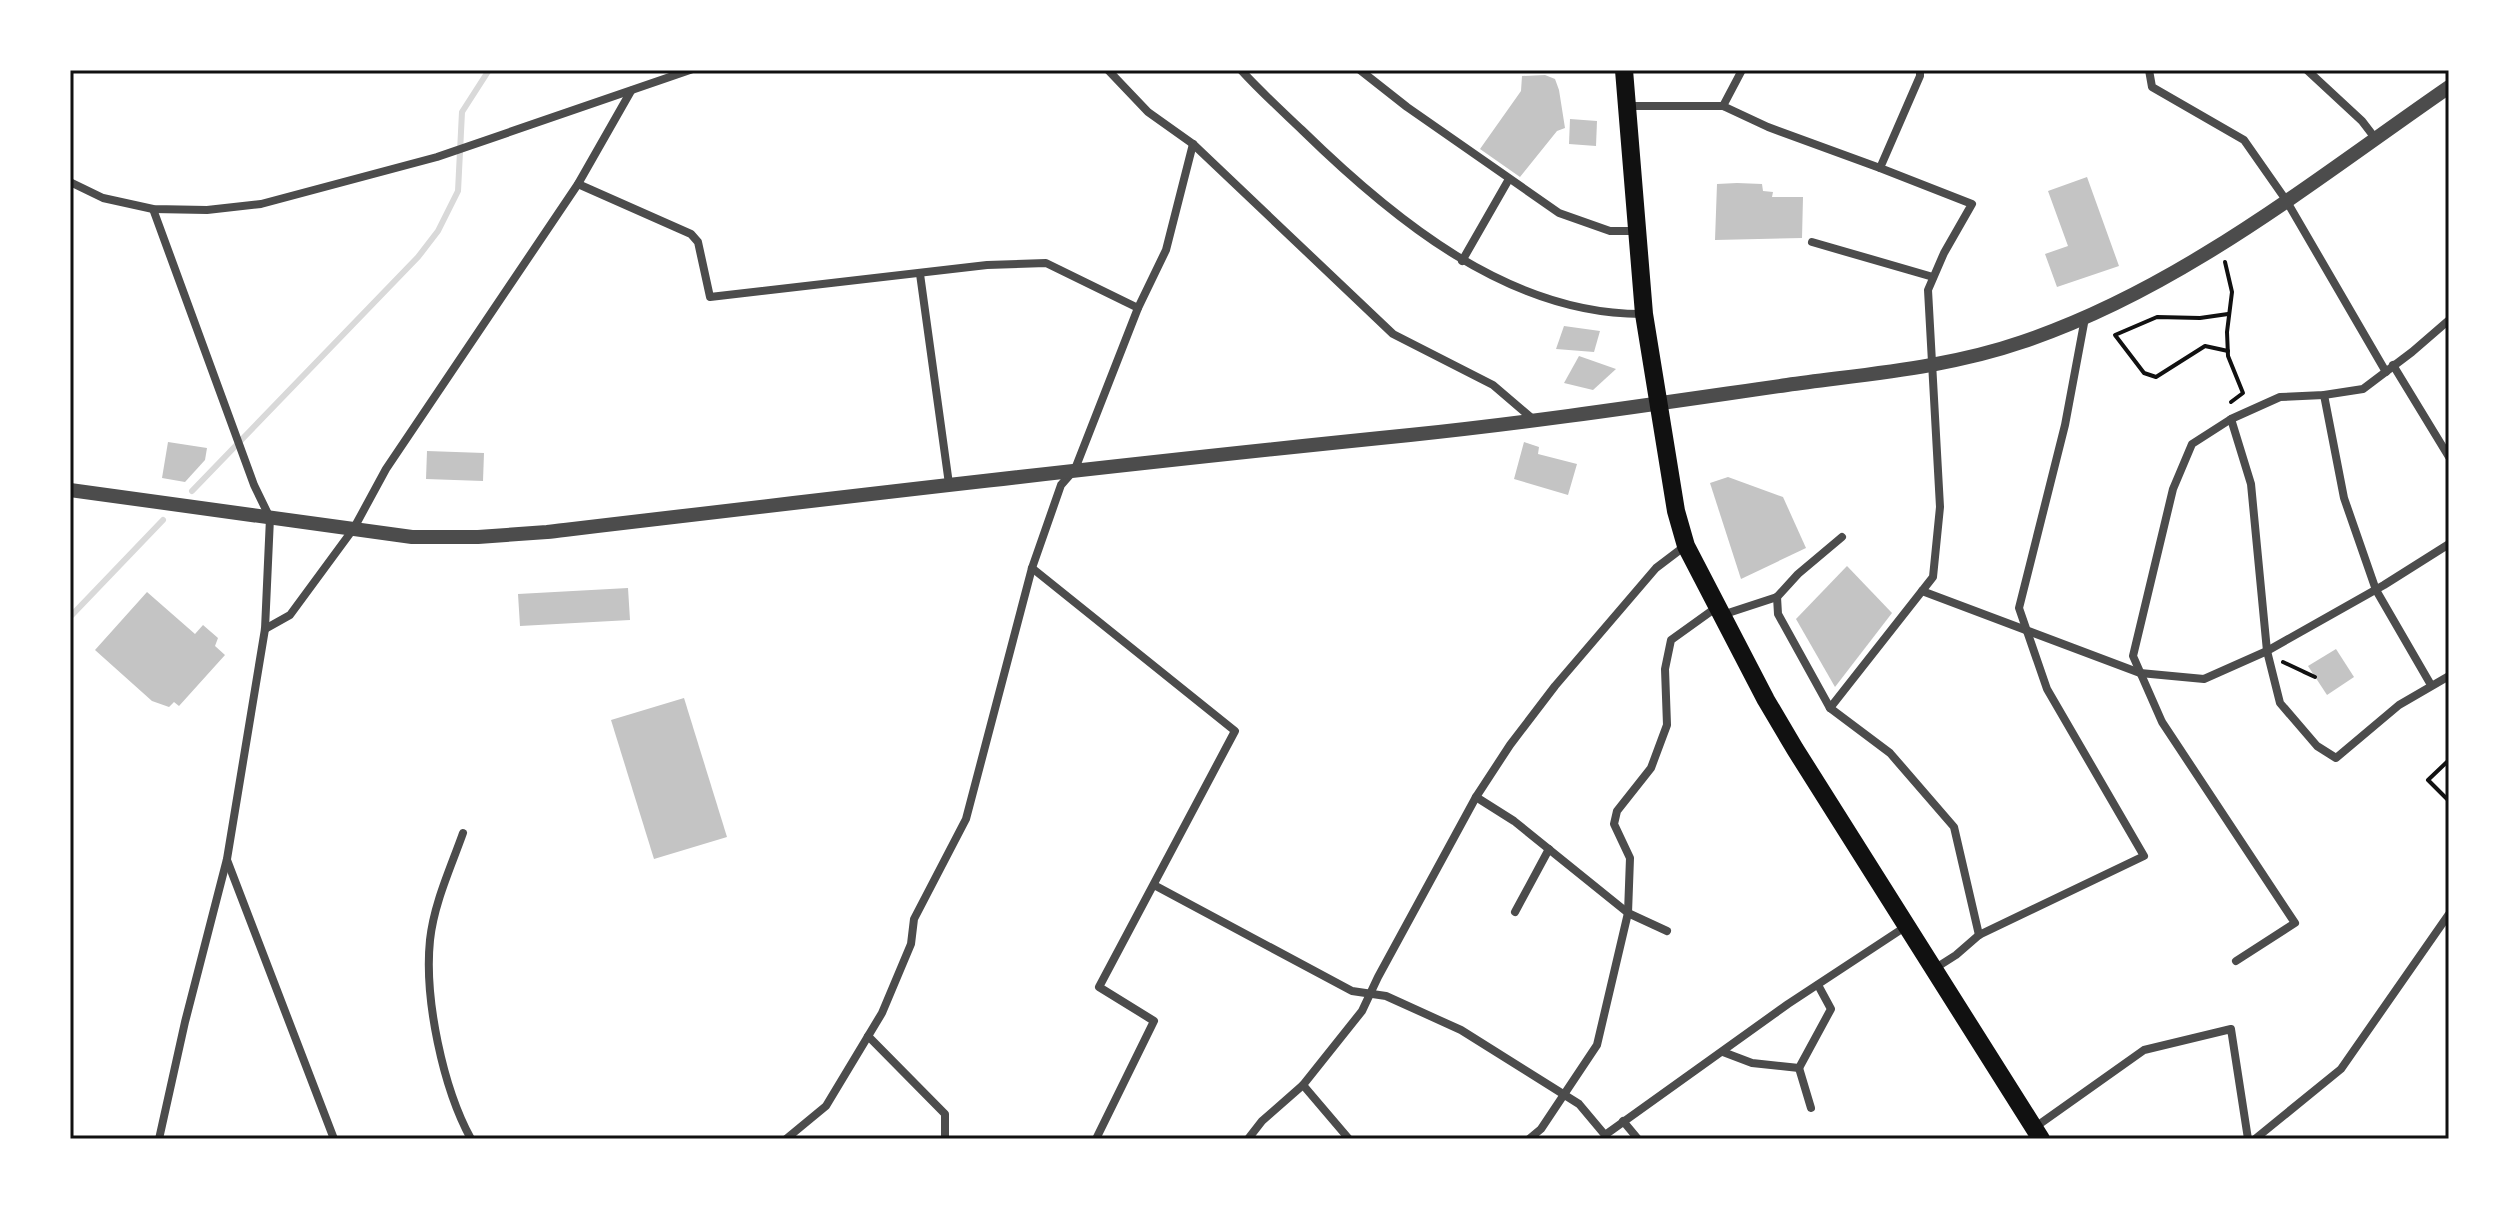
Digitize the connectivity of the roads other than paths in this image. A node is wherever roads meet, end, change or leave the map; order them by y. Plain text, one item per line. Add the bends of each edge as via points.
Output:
1 (690, 70) edge
2 (1108, 70) edge
3 (1241, 70) edge
4 (1360, 70) edge
5 (1624, 70) edge
6 (1742, 70) edge
7 (1920, 70) edge
8 (2149, 70) edge
9 (2307, 70) edge
10 (2449, 87) edge
11 (631, 91) junction
12 (1627, 106) junction
13 (1723, 106) junction
14 (2375, 138) junction
15 (1193, 144) junction
16 (1880, 168) junction
17 (1509, 179) junction
18 (70, 182) edge
19 (578, 184) junction
20 (2286, 200) junction
21 (153, 209) junction
22 (1637, 231) junction
23 (1812, 242) dead end
24 (1462, 261) junction
25 (920, 274) junction
26 (1933, 277) junction
27 (1138, 308) junction
28 (1644, 314) junction
29 (2085, 318) junction
30 (2449, 320) edge
31 (2389, 368) junction
32 (2324, 395) junction
33 (1657, 405) junction
34 (2231, 419) junction
35 (1536, 422) junction
36 (2449, 457) edge
37 (1075, 469) junction
38 (949, 484) junction
39 (70, 490) edge
40 (270, 518) junction
41 (354, 528) junction
42 (1842, 537) dead end
43 (2449, 544) edge
44 (1686, 546) junction
45 (1032, 568) junction
46 (2376, 590) junction
47 (1922, 591) junction
48 (1777, 597) junction
49 (1720, 611) junction
50 (265, 629) junction
51 (2027, 630) junction
52 (2270, 654) junction
53 (2140, 673) junction
54 (2449, 676) edge
55 (2431, 685) junction
56 (1830, 708) junction
57 (1476, 797) junction
58 (463, 833) dead end
59 (1549, 849) junction
60 (227, 859) junction
61 (1154, 885) junction
62 (1515, 912) dead end
63 (1628, 913) junction
64 (2449, 914) edge
65 (1905, 927) junction
66 (1667, 931) dead end
67 (1979, 935) junction
68 (2236, 961) dead end
69 (1934, 969) junction
70 (1818, 985) junction
71 (1371, 994) junction
72 (868, 1036) junction
73 (1723, 1052) junction
74 (1799, 1068) junction
75 (1303, 1085) junction
76 (1564, 1094) junction
77 (1811, 1108) dead end
78 (1623, 1121) junction
79 (2037, 1134) edge
80 (159, 1139) edge
81 (334, 1139) edge
82 (471, 1139) edge
83 (786, 1139) edge
84 (945, 1139) edge
85 (1096, 1139) edge
86 (1248, 1139) edge
87 (1349, 1139) edge
88 (1529, 1139) edge
89 (1638, 1139) edge
90 (2248, 1139) edge
91 (2255, 1139) edge

1 - 11 street
2 - 15 street via 1148,112
3 - 24 street via 1358,185
4 - 17 street
5 - 12 highway
6 - 13 street
7 - 16 street
8 - 20 street via 2152,87 2244,140
9 - 14 street
10 - 14 street
11 - 19 street
11 - 21 street via 437,157 261,204
12 - 13 street
12 - 22 highway
13 - 16 street
14 - 20 street
15 - 27 street via 1166,250
15 - 35 street via 1393,334 1493,385
16 - 26 street via 1972,204
17 - 22 street via 1559,213 1610,231
17 - 24 street
18 - 21 street via 103,198
19 - 25 street via 691,234 698,242 710,297
19 - 41 street via 386,469
20 - 29 street via 2205,254
20 - 31 street
21 - 40 street
22 - 28 highway
23 - 26 street
24 - 28 street via 1575,307
25 - 27 street via 1046,263
25 - 38 street
26 - 47 street via 1929,328 1940,507 1933,577
27 - 37 street
28 - 33 highway
29 - 33 street via 1947,362
29 - 51 street via 2065,425 2019,608
30 - 31 street
31 - 32 street via 2363,389
31 - 36 street
32 - 34 street via 2280,397
32 - 46 street via 2344,498
33 - 35 street
33 - 44 highway
34 - 52 street via 2251,484
34 - 53 street via 2192,444 2173,489 2133,656
35 - 37 street
37 - 38 street
37 - 45 street via 1061,485
38 - 41 street via 492,536 412,537
39 - 40 street
40 - 41 street
40 - 50 street
41 - 50 street via 290,615
42 - 48 street
43 - 46 street
44 - 49 highway
44 - 57 street via 1656,568 1555,686
45 - 61 street via 1235,731
45 - 72 street via 966,819 914,919 911,944
46 - 52 street
46 - 55 street
47 - 51 street
47 - 56 street
48 - 49 street
48 - 56 street via 1778,614
49 - 63 street via 1671,640 1665,669 1667,725 1651,768 1617,811 1614,824 1630,858
49 - 65 highway via 1766,700
50 - 60 street
51 - 53 street
51 - 67 street via 2047,689 2144,856
52 - 53 street via 2204,679
52 - 55 street via 2280,703 2317,746 2336,758
53 - 68 street via 2162,722 2295,923
54 - 55 street
56 - 67 street via 1890,753 1954,827
57 - 59 street
57 - 71 street
58 - 82 street via 442,890 430,954 437,1043
59 - 62 street
59 - 63 street
60 - 80 street
60 - 81 street
61 - 71 street via 1352,991
61 - 85 street via 1099,987 1154,1021
63 - 66 street
63 - 76 street via 1597,1045
64 - 91 street via 2341,1069
65 - 69 highway
65 - 70 street
67 - 69 street
69 - 79 highway
70 - 73 street
70 - 74 street via 1831,1009
71 - 75 street
71 - 76 street via 1408,1004 1461,1030
72 - 83 street via 826,1106
72 - 84 street via 945,1114
73 - 74 street via 1752,1063
73 - 78 street
74 - 77 street
75 - 86 street
75 - 87 street
76 - 78 street via 1605,1135
76 - 88 street
78 - 89 street
79 - 90 street via 2144,1050 2231,1029

